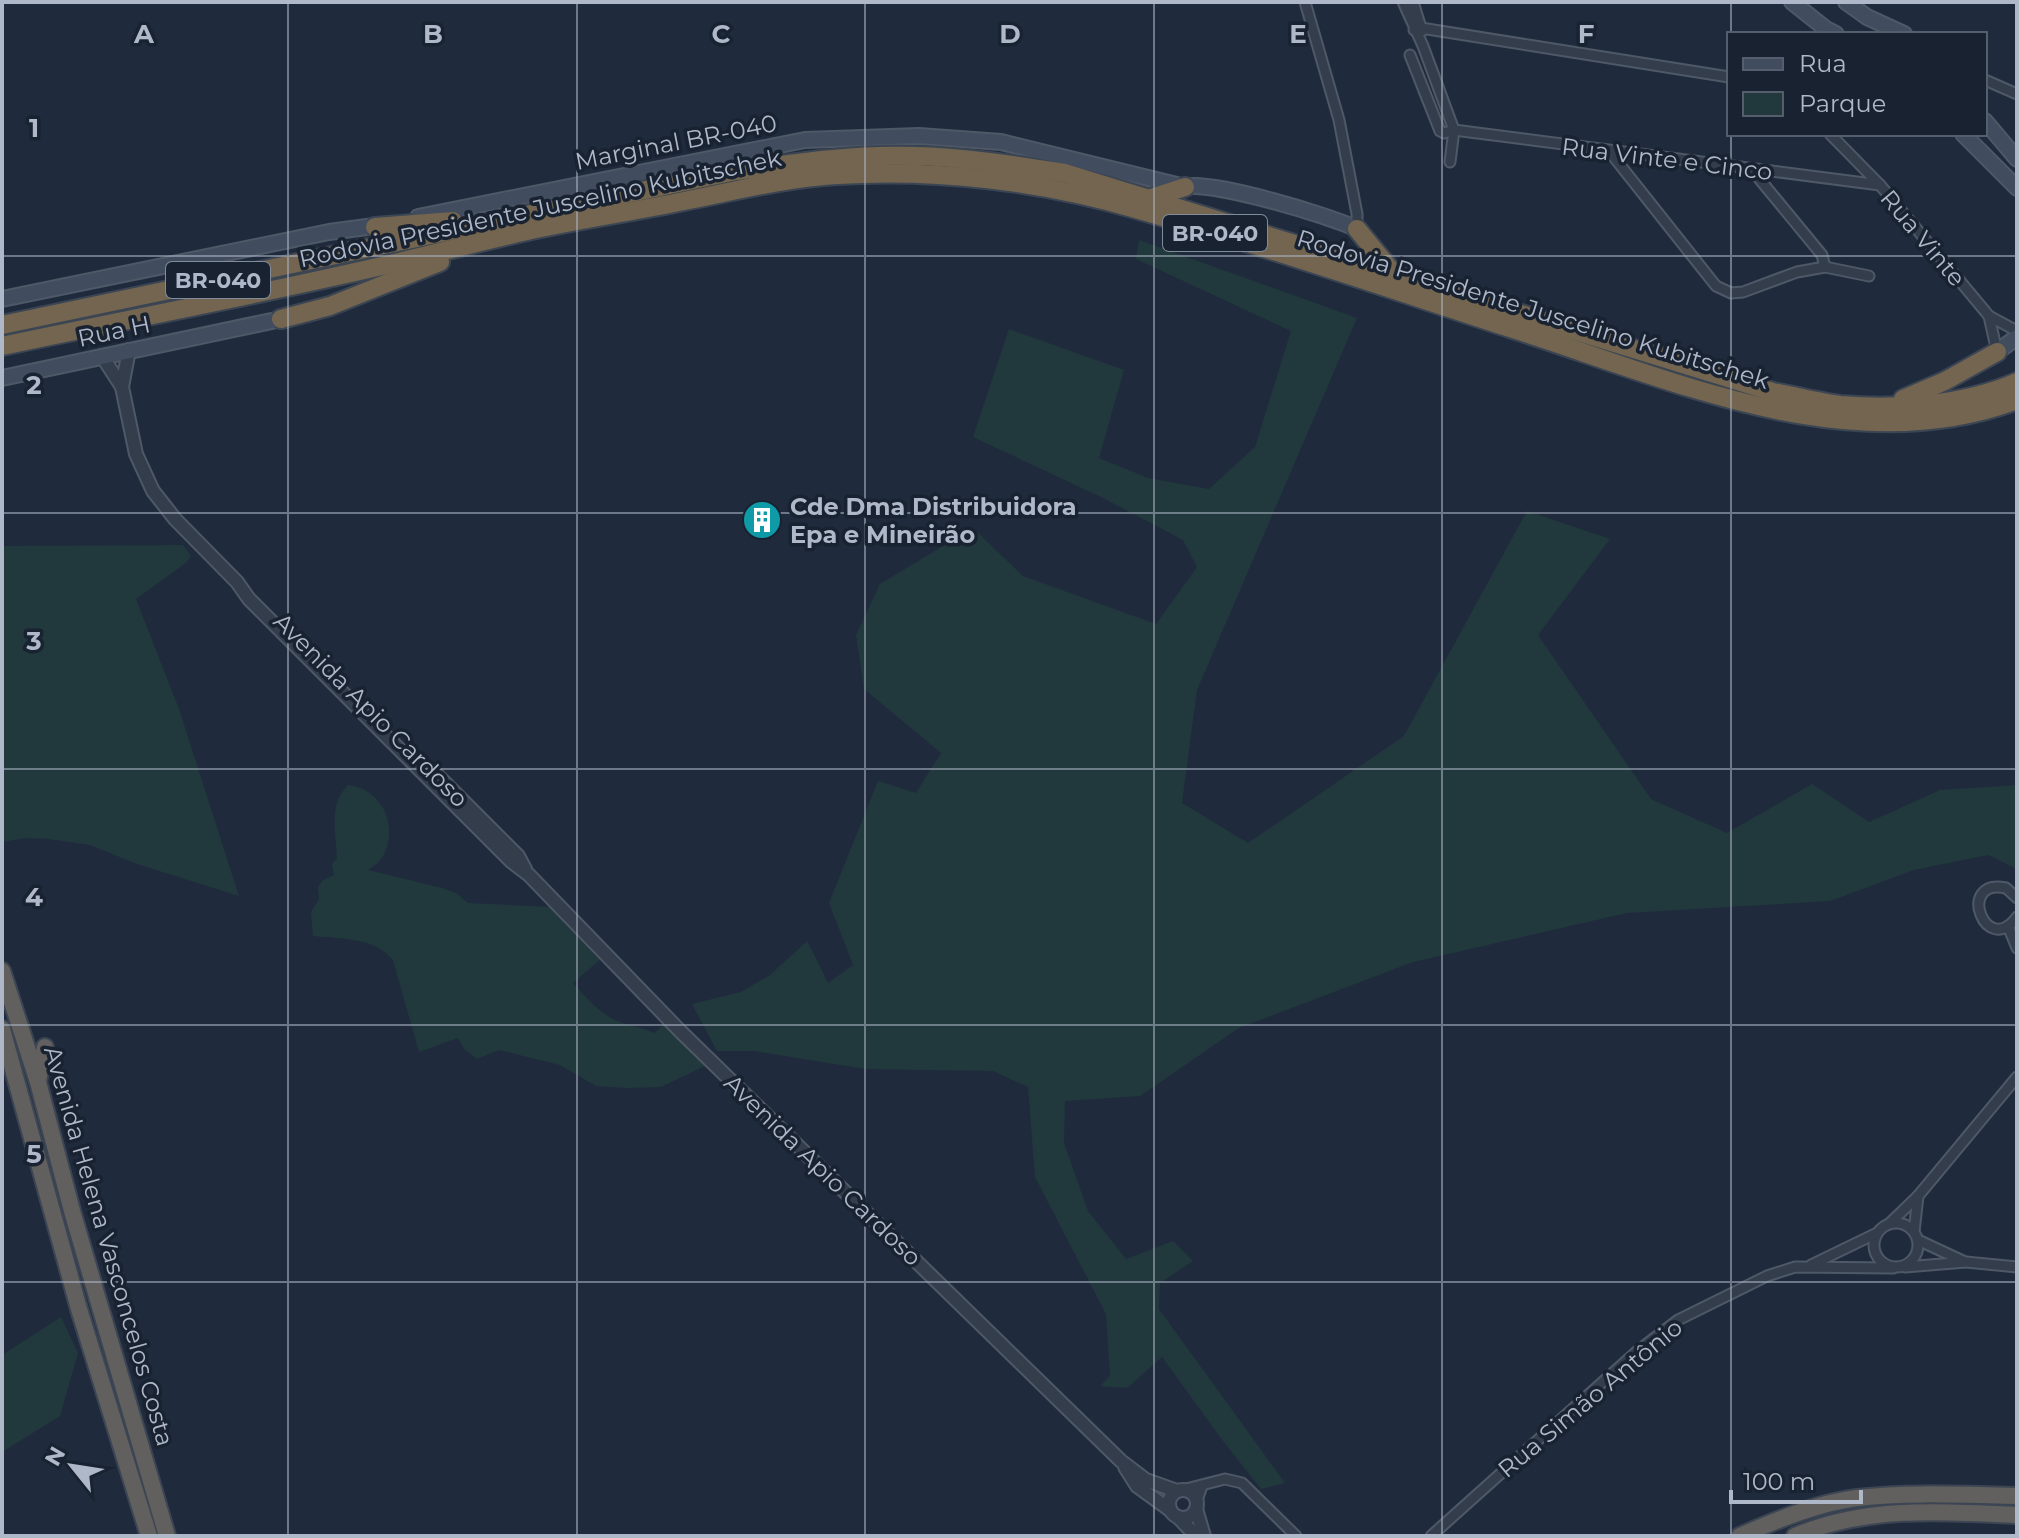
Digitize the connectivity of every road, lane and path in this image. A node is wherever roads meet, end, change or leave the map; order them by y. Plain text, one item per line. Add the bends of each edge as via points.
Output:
1 (1305, 2) edge
2 (1403, 2) edge
3 (1413, 2) edge
4 (1792, 2) edge
5 (1846, 2) edge
6 (1418, 29) junction
7 (1833, 32) edge
8 (1900, 32) edge
9 (1410, 55) dead end
10 (1727, 77) edge
11 (1987, 81) edge
12 (2017, 94) edge
13 (1987, 123) edge
14 (1454, 130) junction
15 (1832, 136) edge
16 (1965, 136) edge
17 (1609, 151) junction
18 (2017, 159) edge
19 (1450, 162) dead end
20 (1752, 170) junction
21 (1880, 185) junction
22 (1185, 187) junction
23 (2017, 188) edge
24 (1148, 199) junction
25 (375, 227) junction
26 (506, 227) junction
27 (1357, 229) junction
28 (1825, 267) junction
29 (1394, 274) junction
30 (1869, 276) dead end
31 (2, 299) edge
32 (1989, 316) junction
33 (281, 319) joint
34 (2, 325) edge
35 (2017, 334) edge
36 (2, 346) edge
37 (129, 350) junction
38 (1997, 352) junction
39 (102, 356) junction
40 (2, 378) edge
41 (2017, 382) edge
42 (122, 387) junction
43 (2017, 402) edge
44 (1888, 405) junction
45 (2017, 898) edge
46 (2017, 917) edge
47 (2008, 926) junction
48 (2017, 948) edge
49 (2, 971) edge
50 (2, 1029) edge
51 (45, 1047) dead end
52 (2017, 1077) edge
53 (38, 1082) junction
54 (1918, 1196) junction
55 (1889, 1224) junction
56 (1877, 1233) junction
57 (1916, 1236) junction
58 (1966, 1262) junction
59 (1808, 1266) junction
60 (2017, 1267) edge
61 (1896, 1268) junction
62 (1121, 1461) junction
63 (1202, 1486) junction
64 (1179, 1491) junction
65 (2017, 1496) edge
66 (1196, 1506) junction
67 (1174, 1514) junction
68 (2017, 1515) edge
69 (149, 1536) edge
70 (167, 1536) edge
71 (1196, 1536) edge
72 (1204, 1536) edge
73 (1296, 1536) edge
74 (1431, 1536) edge
75 (1740, 1536) edge
76 (1795, 1536) edge

1 - 27 street via 1339,120
2 - 6 street
3 - 6 street
4 - 7 main road
5 - 8 main road
6 - 10 street
6 - 14 street
9 - 14 street via 1440,131
11 - 12 street
13 - 18 main road
14 - 17 street, Rua Vinte e Cinco
14 - 19 street
15 - 21 street, Rua Vinte
16 - 23 main road
17 - 20 street, Rua Vinte e Cinco
17 - 28 street via 1716,286 1743,292
20 - 21 street, Rua Vinte e Cinco
20 - 28 street via 1822,255
21 - 32 street, Rua Vinte
22 - 24 highway
22 - 25 main road, Marginal BR-040 via 1001,142 919,136 805,140
22 - 27 main road, Marginal BR-040 via 1227,189
24 - 26 highway, Rodovia Presidente Juscelino Kubitschek / BR-040 via 1065,173 987,161 911,156 821,159 736,171
24 - 29 highway, Rodovia Presidente Juscelino Kubitschek / BR-040
25 - 26 highway
25 - 31 main road, Marginal BR-040
26 - 33 highway via 330,306
26 - 34 highway, Rodovia Presidente Juscelino Kubitschek / BR-040
26 - 36 highway, Rodovia Presidente Juscelino Kubitschek / BR-040 via 397,263
26 - 43 highway, Rodovia Presidente Juscelino Kubitschek / BR-040 via 788,179 883,173 985,180 1063,191 1140,210 1655,376 1787,413 1874,423 1949,418
27 - 29 highway
28 - 30 street
29 - 44 highway, Rodovia Presidente Juscelino Kubitschek / BR-040 via 1773,392 1840,405
32 - 35 street
32 - 38 street, Rua Vinte
33 - 37 main road, Rua H
35 - 38 main road
37 - 39 main road, Rua H
37 - 42 street, Avenida Apio Cardoso
38 - 44 highway
39 - 40 main road, Rua H
39 - 42 street, Avenida Apio Cardoso
41 - 44 highway, Rodovia Presidente Juscelino Kubitschek / BR-040 via 1952,401
42 - 62 street, Avenida Apio Cardoso via 136,454 153,491 175,519 518,856 529,875 680,1031
45 - 47 street via 1999,886 1986,890 1979,902 1983,921 1995,928
46 - 47 street
47 - 48 street
49 - 53 highway, Avenida Helena Vasconcelos Costa
50 - 69 highway, Avenida Helena Vasconcelos Costa via 79,1309
51 - 53 highway
52 - 54 street
53 - 70 highway, Avenida Helena Vasconcelos Costa
54 - 55 street
54 - 57 street
55 - 56 street
55 - 57 street via 1903,1224
56 - 59 street, Rua Simão Antônio
56 - 61 street via 1875,1255
57 - 58 street, Rua Simão Antônio
57 - 61 street via 1912,1260
58 - 60 street, Rua Simão Antônio
58 - 61 street, Rua Simão Antônio
59 - 61 street, Rua Simão Antônio
59 - 74 street, Rua Simão Antônio via 1767,1276 1678,1320
62 - 64 street, Avenida Apio Cardoso via 1146,1480
62 - 67 street, Avenida Apio Cardoso via 1137,1486
63 - 64 street
63 - 66 street
63 - 73 street via 1225,1479 1242,1483
64 - 66 street via 1192,1494
64 - 67 street via 1170,1499
65 - 75 highway via 1855,1498
66 - 67 street via 1188,1516
66 - 72 street
67 - 71 street, Avenida Apio Cardoso
68 - 76 highway via 1943,1511 1855,1517

